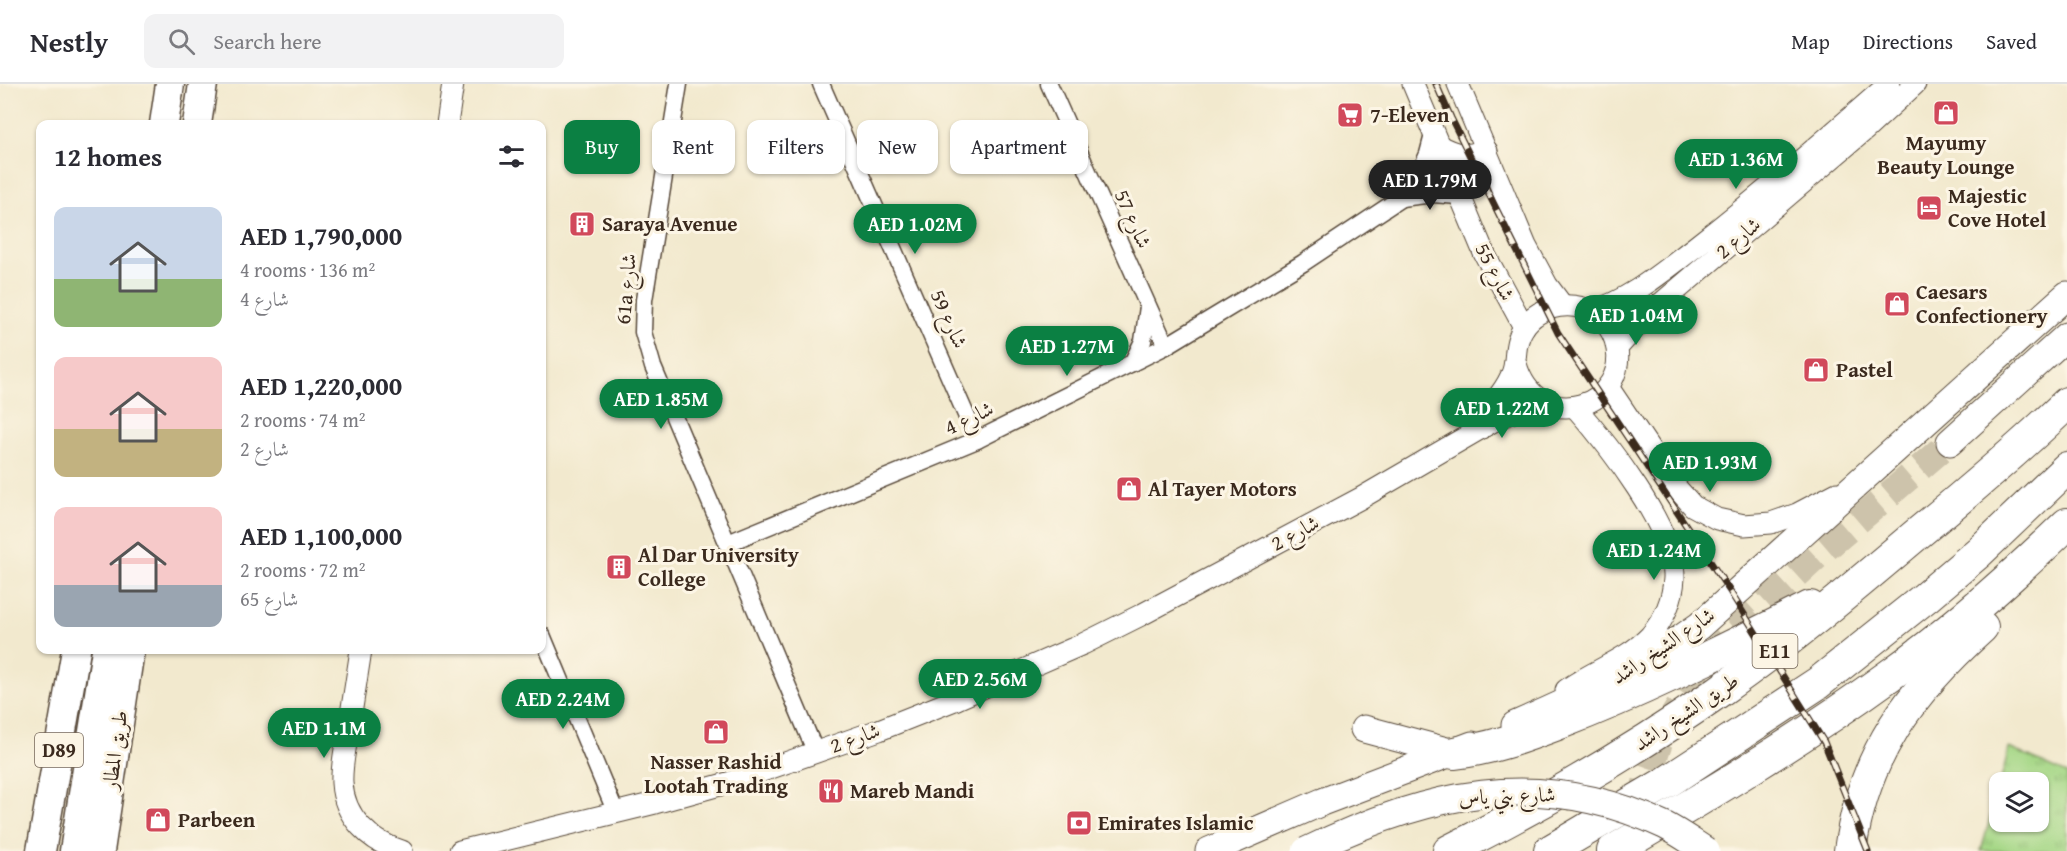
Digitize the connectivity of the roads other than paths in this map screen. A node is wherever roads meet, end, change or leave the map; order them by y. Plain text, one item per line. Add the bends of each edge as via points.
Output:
1 (170, 84) edge
2 (203, 84) edge
3 (453, 84) edge
4 (679, 84) edge
5 (821, 84) edge
6 (1049, 84) edge
7 (1413, 84) edge
8 (1458, 84) edge
9 (1889, 84) edge
10 (1916, 84) edge
11 (165, 120) edge
12 (198, 120) edge
13 (448, 120) edge
14 (1436, 140) junction
15 (1487, 151) junction
16 (1459, 196) junction
17 (1401, 198) junction
18 (2067, 295) edge
19 (1562, 305) junction
20 (1148, 307) junction
21 (1590, 312) junction
22 (1524, 327) junction
23 (2067, 336) edge
24 (1166, 346) junction
25 (1617, 348) junction
26 (1132, 363) junction
27 (1516, 364) junction
28 (1608, 387) junction
29 (1544, 402) junction
30 (2067, 403) edge
31 (1575, 407) junction
32 (977, 440) junction
33 (1950, 442) tunnel mouth
34 (1449, 446) junction
35 (2067, 468) edge
36 (1854, 485) junction
37 (2067, 524) edge
38 (728, 543) junction
39 (2067, 547) edge
40 (1859, 583) junction
41 (546, 645) edge
42 (75, 654) edge
43 (105, 654) edge
44 (129, 654) edge
45 (360, 654) edge
46 (1818, 683) junction
47 (1530, 719) junction
48 (1364, 729) dead end
49 (816, 753) junction
50 (1454, 753) junction
51 (616, 813) junction
52 (41, 851) edge
53 (74, 851) edge
54 (100, 851) edge
55 (402, 851) edge
56 (460, 851) edge
57 (1209, 851) edge
58 (1306, 851) edge
59 (1449, 851) edge
60 (1550, 851) edge
61 (1613, 851) edge
62 (1706, 851) edge
63 (1850, 851) edge

1 - 11 highway
2 - 12 highway
3 - 13 street
4 - 38 street, 61a شارع via 644,300 643,332 653,367
5 - 32 street, شارع 59
6 - 20 street, شارع 57
7 - 14 street, شارع 55
8 - 15 street, شارع 55
9 - 21 street, شارع 2 via 1684,255 1627,296
10 - 25 street, شارع 2 via 1644,318
14 - 15 street via 1449,152 1462,155
14 - 16 street, شارع 55
14 - 17 street, شارع 4
15 - 19 street, شارع 55 via 1526,246
16 - 17 street, شارع 4
16 - 22 street, شارع 55
17 - 24 street, شارع 4
18 - 36 main road, شارع الشيخ راشد
19 - 21 street
19 - 22 street via 1541,312
20 - 24 street, شارع 57
20 - 26 street via 1143,341
21 - 25 street via 1606,324
22 - 27 street via 1518,339
23 - 33 main road
24 - 26 street, شارع 4
25 - 28 street via 1615,375
26 - 32 street, شارع 4
27 - 29 street via 1525,386
27 - 34 street, شارع 2 via 1496,401
28 - 31 street via 1593,400
28 - 36 street via 1674,485 1693,506 1717,519 1744,525 1771,524
29 - 31 street
29 - 34 street, شارع 2 via 1508,413
30 - 40 highway, طريق الشيخ راشد / E11
31 - 47 street via 1602,437 1661,529 1674,576 1671,598 1650,636 1566,690
32 - 38 street, شارع 4
34 - 49 street, شارع 2 via 1352,503 1106,633 957,699
35 - 46 highway, E11 via 1979,552
36 - 47 main road, شارع الشيخ راشد via 1725,604 1672,645 1614,680
37 - 46 highway via 2029,546 1897,650 1867,666
37 - 61 highway via 1978,605 1892,675 1691,806
38 - 49 street, 61a شارع
39 - 63 highway via 1961,646 1920,689 1897,721 1863,792
40 - 50 highway via 1605,705 1503,744
40 - 59 highway, طريق الشيخ راشد / E11 via 1759,663 1675,722 1548,798
41 - 51 street
42 - 52 highway, D89
43 - 53 highway
44 - 54 highway, طريق المطار / D89
45 - 55 street via 343,764 346,803 356,821 379,842
46 - 60 highway, E11 via 1667,782
47 - 50 main road, شارع الشيخ راشد
48 - 50 main road
49 - 51 street, شارع 2 via 731,782
50 - 57 main road, شارع الشيخ راشد via 1322,802
51 - 56 street, شارع 2
58 - 62 main road, شارع بني ياس, bridge via 1394,813 1447,798 1513,792 1558,793 1613,805 1665,825

